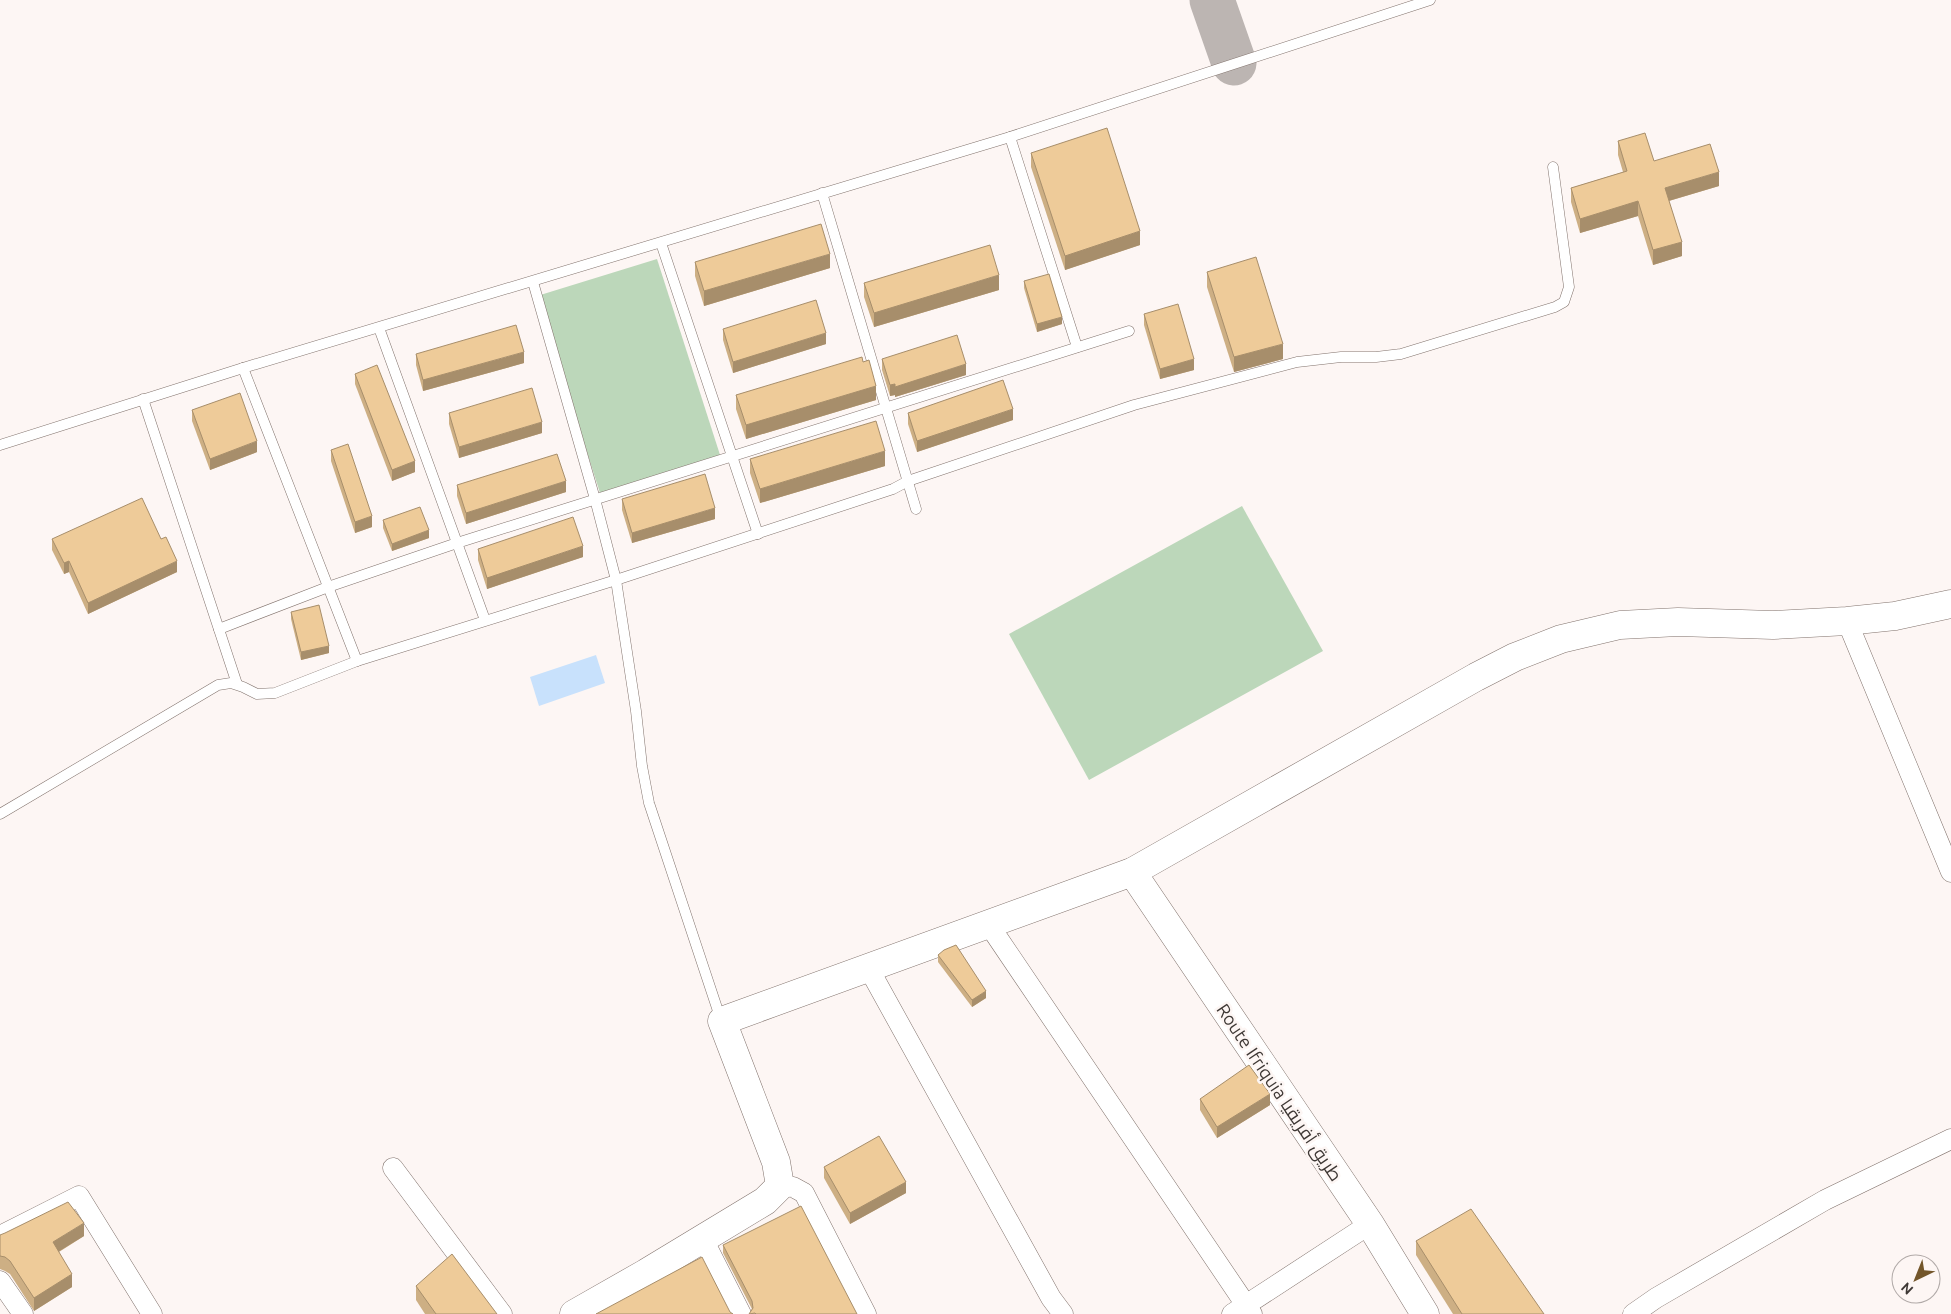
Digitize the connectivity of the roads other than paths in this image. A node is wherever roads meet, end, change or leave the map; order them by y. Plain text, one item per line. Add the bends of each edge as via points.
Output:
1 (1430, 0) edge
2 (1010, 137) junction
3 (1553, 167) dead end
4 (822, 192) junction
5 (661, 243) junction
6 (533, 282) junction
7 (379, 328) junction
8 (1129, 331) dead end
9 (1077, 347) junction
10 (243, 368) junction
11 (143, 399) junction
12 (886, 408) junction
13 (0, 445) edge
14 (732, 456) junction
15 (908, 481) junction
16 (595, 499) junction
17 (916, 509) dead end
18 (758, 534) junction
19 (457, 543) junction
20 (616, 580) junction
21 (328, 587) junction
22 (1951, 604) edge
23 (486, 620) junction
24 (1847, 621) junction
25 (219, 629) junction
26 (356, 661) junction
27 (237, 684) junction
28 (0, 814) edge
29 (1132, 872) junction
30 (1951, 872) edge
31 (989, 925) junction
32 (869, 969) junction
33 (722, 1021) junction
34 (1951, 1139) edge
35 (393, 1168) dead end
36 (780, 1186) junction
37 (1370, 1224) junction
38 (0, 1236) edge
39 (703, 1239) junction
40 (0, 1281) edge
41 (1244, 1311) edge
42 (23, 1314) edge
43 (152, 1314) edge
44 (502, 1314) edge
45 (574, 1314) edge
46 (740, 1314) edge
47 (866, 1314) edge
48 (1063, 1314) edge
49 (1425, 1314) edge
50 (1633, 1314) edge

1 - 2 lane
2 - 4 lane
2 - 9 lane
3 - 15 lane via 1569,287 1567,297 1560,305 1401,354 1297,362 1134,405
4 - 5 lane
4 - 12 lane
5 - 6 lane
5 - 14 lane
6 - 7 lane
6 - 16 lane
7 - 10 lane
7 - 19 lane
8 - 9 lane
9 - 12 lane
10 - 11 lane
10 - 21 lane
11 - 13 lane
11 - 25 lane
12 - 14 lane
12 - 15 lane
14 - 16 lane
14 - 18 lane
15 - 17 lane
15 - 18 lane via 893,489
16 - 19 lane
16 - 20 lane
18 - 20 lane
19 - 21 lane
19 - 23 lane
20 - 23 lane
20 - 33 lane via 649,803
21 - 25 lane
21 - 26 lane
22 - 24 street via 1895,616
23 - 26 lane
24 - 29 street via 1773,625 1678,622 1620,625 1560,640 1515,657 1476,677
24 - 30 street
25 - 27 lane
26 - 27 lane via 270,694 257,694
27 - 28 lane via 224,683 212,687
29 - 31 street
29 - 37 street, Route Ifriquia طريق أفريقيا
31 - 32 street
31 - 41 street
32 - 33 street
32 - 48 street via 1046,1289
33 - 36 street via 776,1162
34 - 50 street via 1825,1200
35 - 44 street
36 - 39 street via 765,1201
36 - 47 street via 793,1187 804,1193
37 - 41 street
37 - 49 street, Route Ifriquia طريق أفريقيا
38 - 43 street via 79,1196
39 - 45 street
39 - 46 street
40 - 42 street

